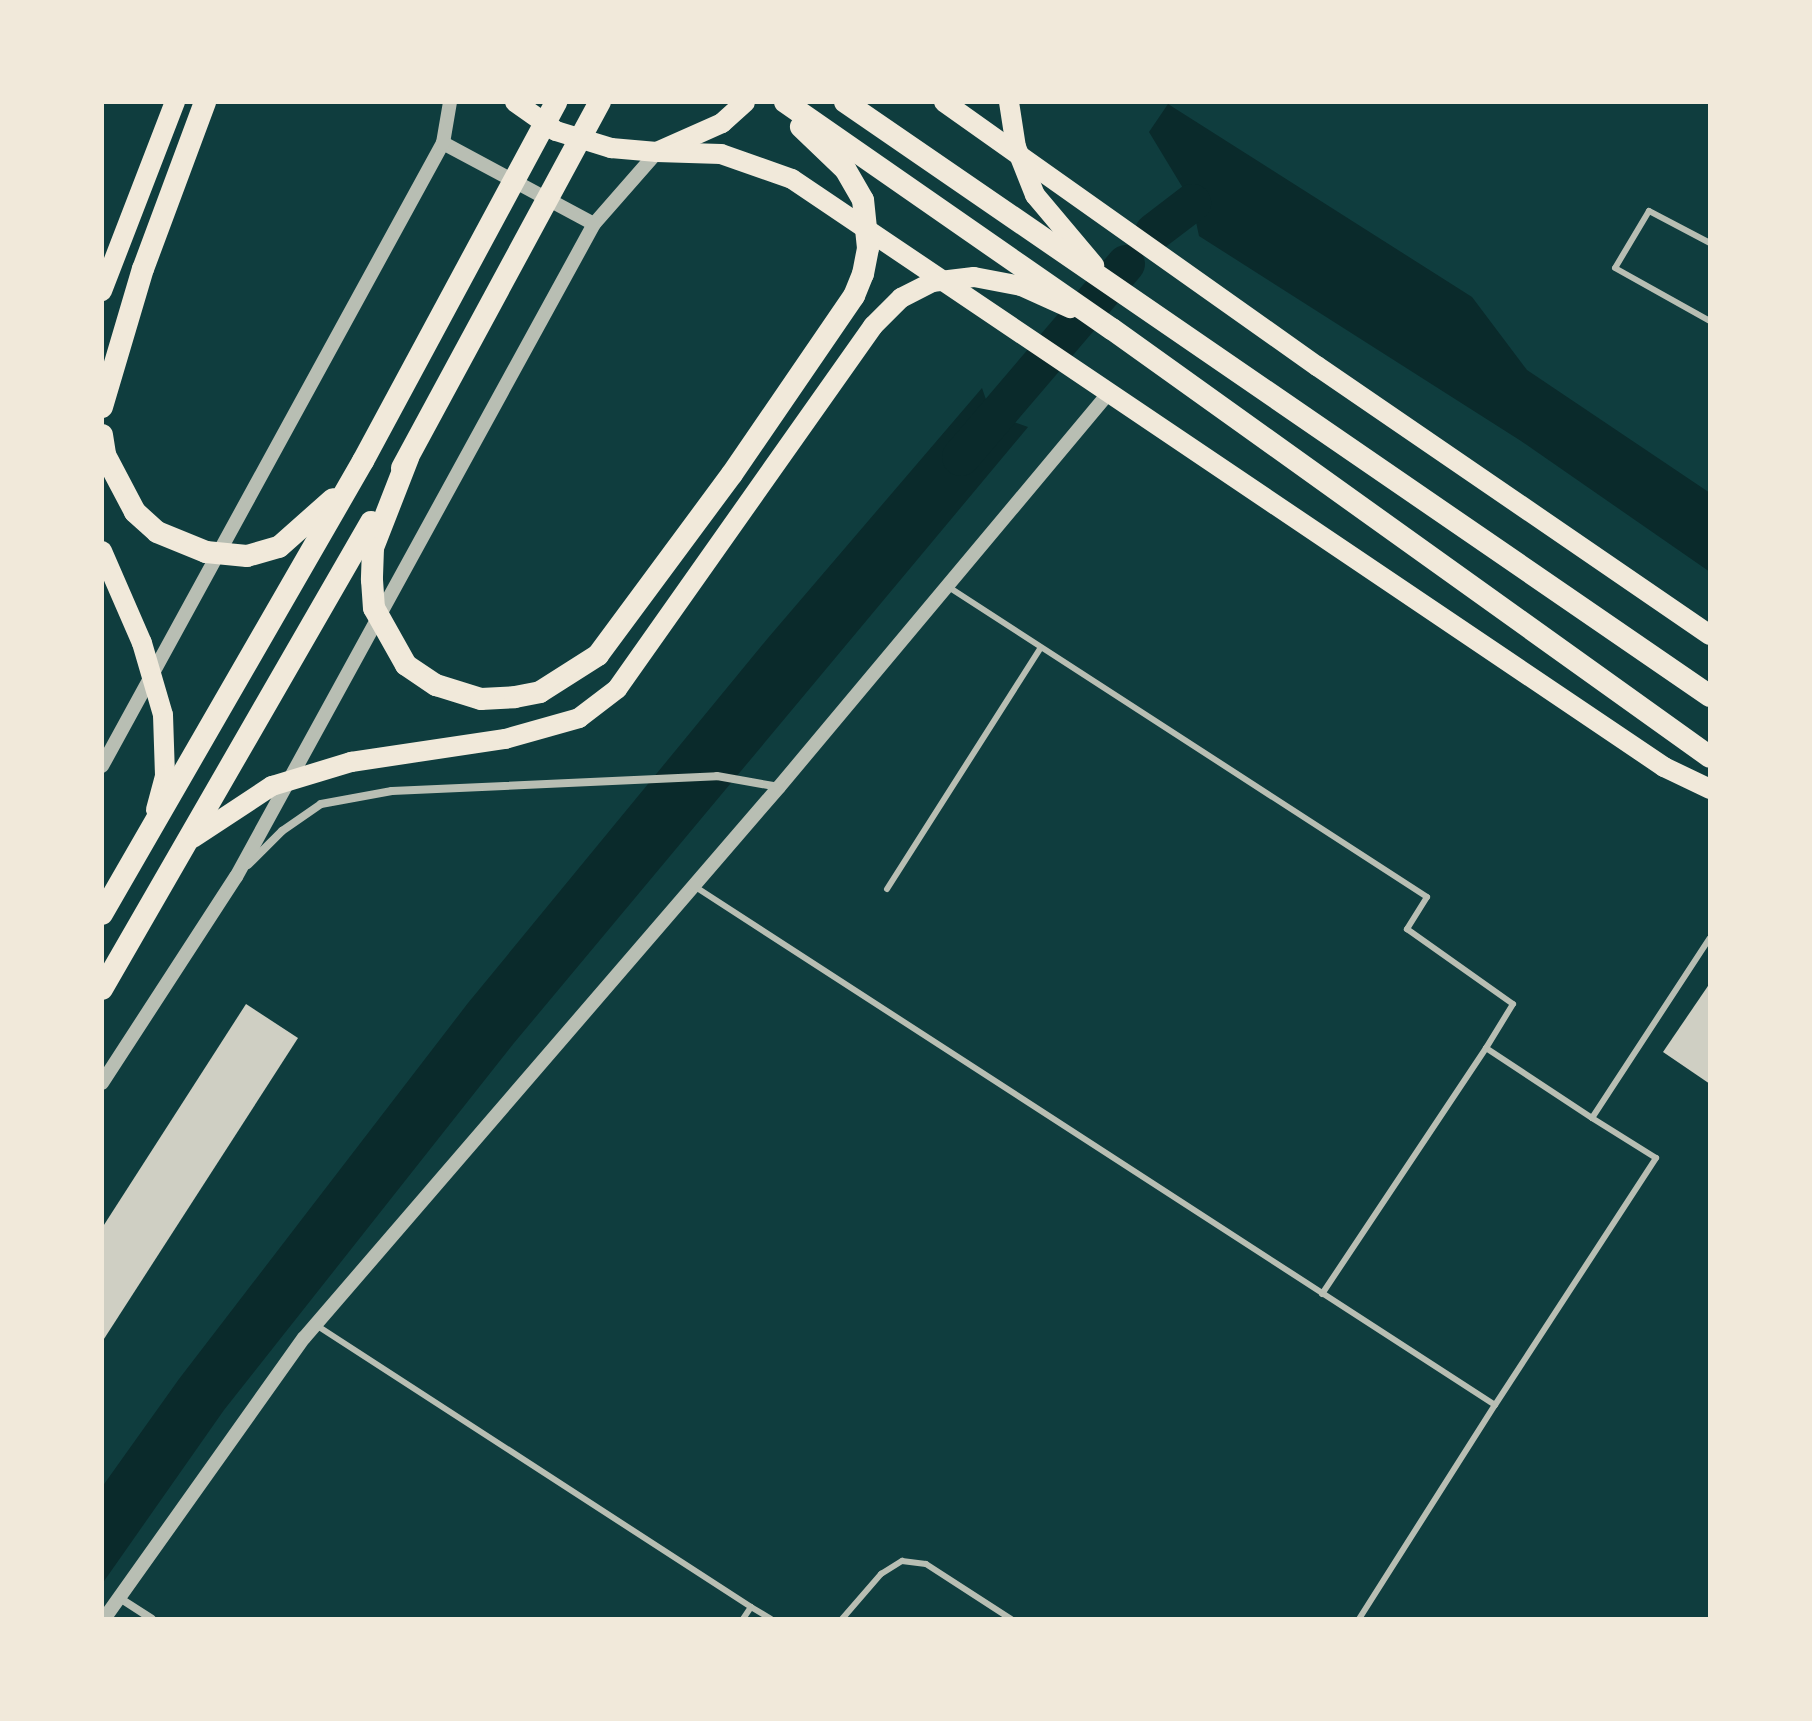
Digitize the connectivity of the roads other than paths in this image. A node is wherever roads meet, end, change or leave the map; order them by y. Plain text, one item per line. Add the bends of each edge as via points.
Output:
1 (175, 102) edge
2 (205, 102) edge
3 (450, 102) edge
4 (515, 102) edge
5 (556, 102) edge
6 (600, 102) edge
7 (745, 102) edge
8 (773, 102) edge
9 (785, 102) edge
10 (845, 102) edge
11 (944, 102) edge
12 (1009, 102) edge
13 (443, 143) junction
14 (657, 152) junction
15 (594, 224) junction
16 (1710, 243) edge
17 (102, 291) edge
18 (1140, 309) junction
19 (1710, 321) edge
20 (1112, 329) junction
21 (1107, 393) junction
22 (102, 407) edge
23 (102, 435) edge
24 (408, 458) junction
25 (363, 461) junction
26 (102, 551) edge
27 (947, 586) junction
28 (1710, 635) edge
29 (1040, 649) junction
30 (1702, 690) edge
31 (1710, 757) edge
32 (102, 766) edge
33 (779, 787) junction
34 (1710, 789) edge
35 (193, 838) junction
36 (138, 859) junction
37 (236, 877) junction
38 (694, 886) junction
39 (887, 889) dead end
40 (102, 914) edge
41 (1710, 938) edge
42 (102, 989) edge
43 (1486, 1048) junction
44 (102, 1083) edge
45 (1592, 1118) junction
46 (1322, 1294) junction
47 (315, 1325) junction
48 (1495, 1405) junction
49 (118, 1597) junction
50 (751, 1607) junction
51 (104, 1619) edge
52 (152, 1619) edge
53 (743, 1619) edge
54 (771, 1619) edge
55 (842, 1619) edge
56 (1011, 1619) edge
57 (1359, 1619) edge

1 - 17 main road
2 - 22 highway via 143,269
3 - 13 street
4 - 14 main road via 556,131 611,148
5 - 25 highway
6 - 24 highway
7 - 14 main road via 722,123
8 - 24 highway via 856,185 866,219 863,274 854,296 732,474 598,655 540,692 503,698 481,699 436,685 406,665 374,608 372,580 373,548
9 - 20 highway
10 - 18 highway
11 - 28 main road
12 - 18 main road via 1016,147 1044,210
13 - 15 street
13 - 32 street
14 - 15 street
14 - 21 main road via 721,154 792,179
15 - 37 street
16 - 19 lane via 1649,211 1615,268
18 - 30 highway
20 - 31 highway
20 - 35 main road via 1004,282 963,277 920,287 873,326 617,689 588,711 505,739 351,762 272,786
21 - 27 street
21 - 34 main road via 1664,767
23 - 25 highway via 105,455 135,512 157,532 206,552 247,556 279,547 329,504
24 - 35 highway
25 - 36 highway
26 - 36 main road via 142,643 165,730 165,776
27 - 29 lane
27 - 33 street
29 - 39 lane
29 - 43 lane via 1427,897 1407,929 1513,1004
33 - 37 street via 717,776 392,791 321,804 282,831
33 - 38 street
35 - 42 highway
36 - 40 highway
37 - 44 street
38 - 46 lane
38 - 47 street
41 - 45 lane
43 - 45 lane
43 - 46 lane
45 - 48 lane via 1656,1158
46 - 48 lane
47 - 49 street
47 - 50 lane
48 - 57 lane
49 - 51 street
49 - 52 street
50 - 53 lane
50 - 54 lane
55 - 56 lane via 881,1574 902,1561 926,1564

